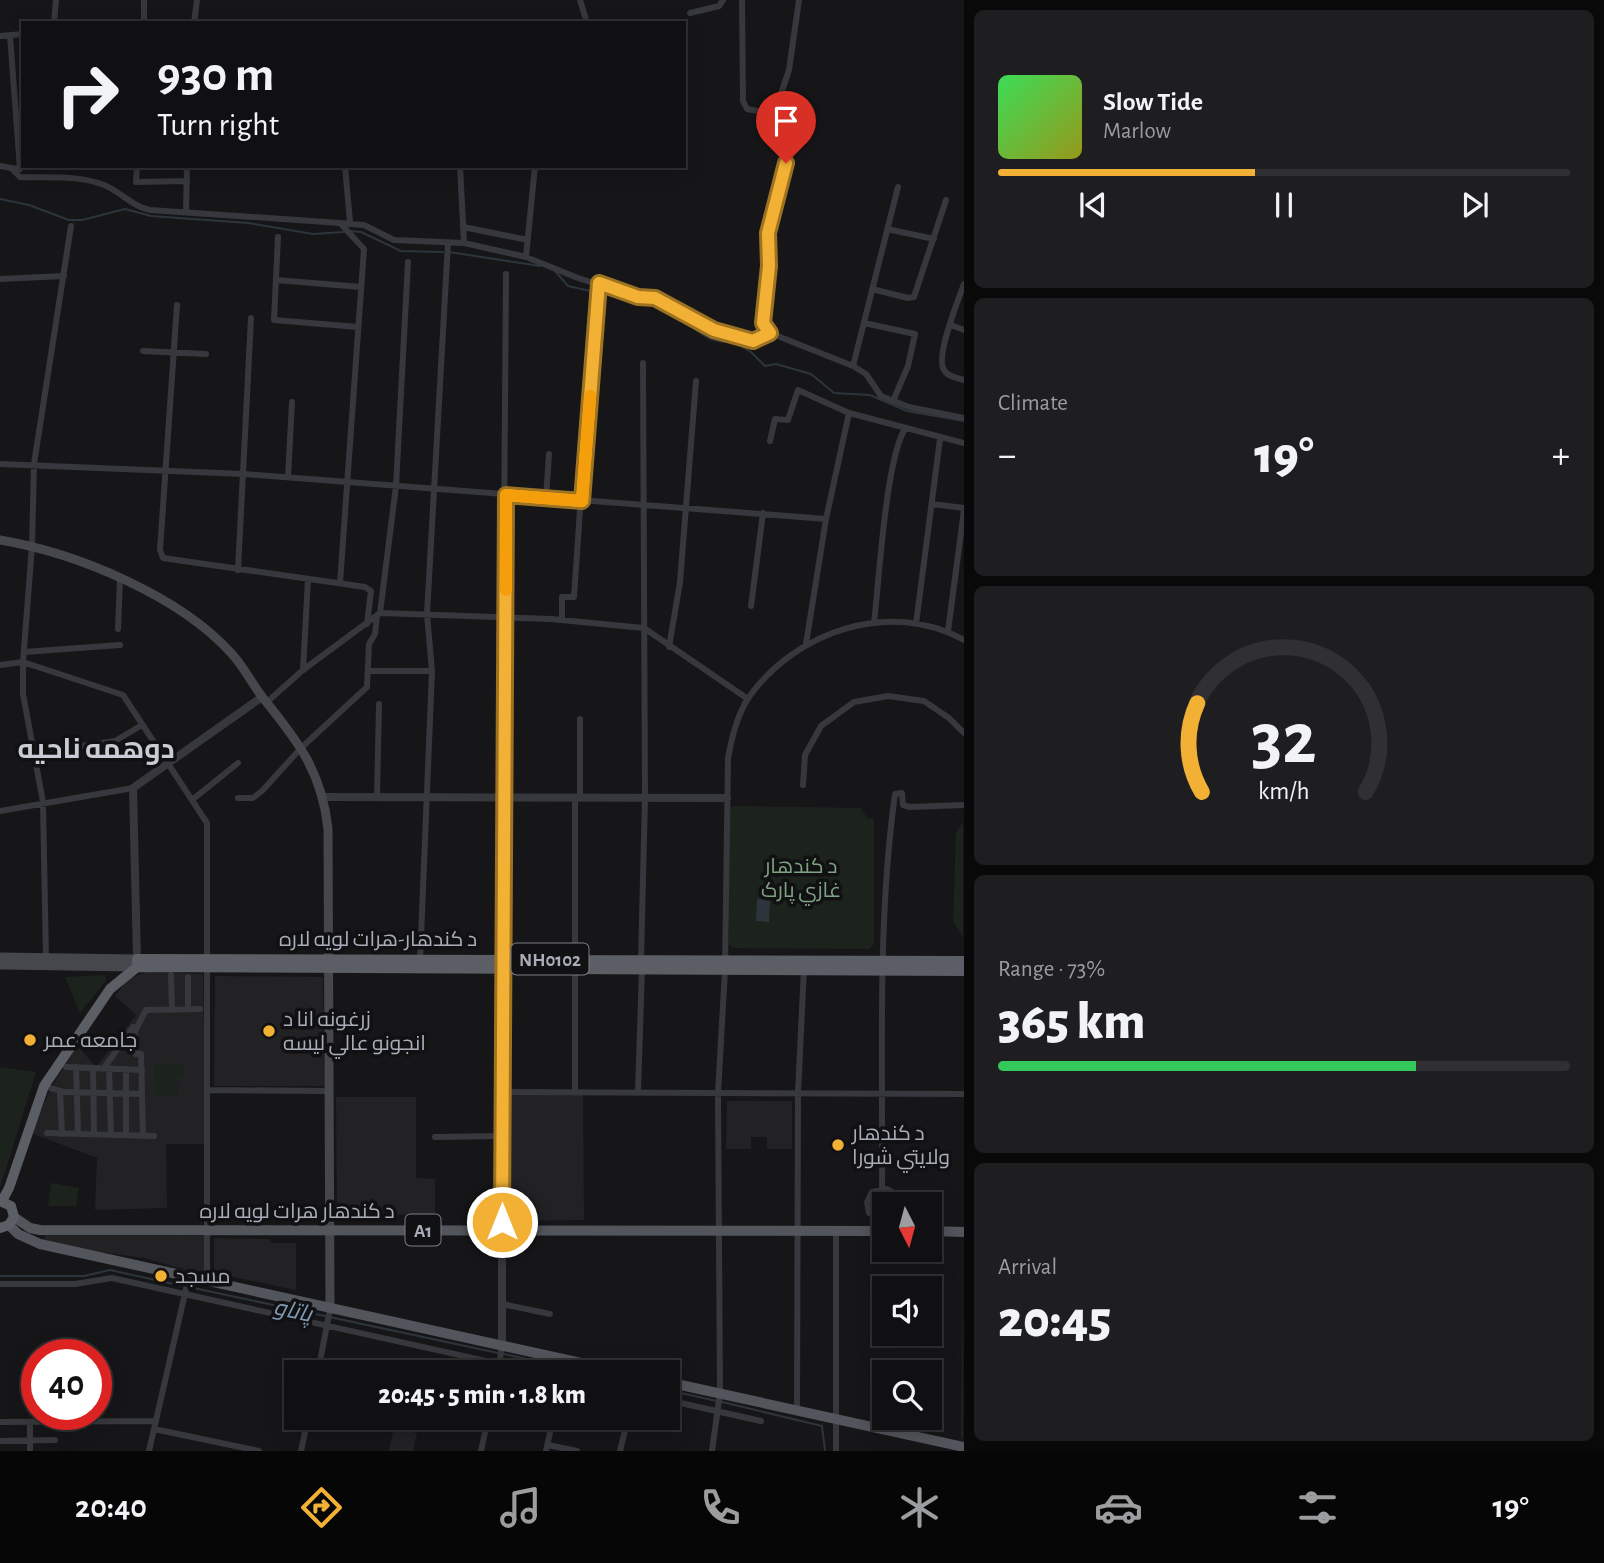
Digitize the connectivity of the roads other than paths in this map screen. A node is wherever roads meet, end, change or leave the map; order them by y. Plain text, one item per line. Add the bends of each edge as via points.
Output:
1 (56, 0) edge
2 (144, 0) edge
3 (197, 0) edge
4 (580, 0) edge
5 (723, 0) edge
6 (742, 0) edge
7 (799, 0) edge
8 (690, 13) dead end
9 (54, 21) edge
10 (144, 21) edge
11 (194, 21) edge
12 (586, 21) edge
13 (21, 34) edge
14 (0, 36) edge
15 (10, 36) junction
16 (774, 114) junction
17 (0, 166) edge
18 (11, 168) junction
19 (137, 168) edge
20 (187, 168) edge
21 (345, 168) edge
22 (460, 168) edge
23 (535, 168) edge
24 (187, 181) junction
25 (898, 187) dead end
26 (946, 200) dead end
27 (186, 212) junction
28 (345, 224) junction
29 (71, 226) dead end
30 (463, 227) junction
31 (887, 229) junction
32 (278, 237) dead end
33 (934, 239) junction
34 (527, 240) junction
35 (448, 243) junction
36 (464, 243) junction
37 (526, 257) junction
38 (408, 262) dead end
39 (506, 274) dead end
40 (64, 276) junction
41 (0, 279) edge
42 (276, 280) junction
43 (964, 284) edge
44 (361, 287) junction
45 (598, 288) junction
46 (872, 289) junction
47 (177, 305) dead end
48 (251, 318) dead end
49 (864, 323) junction
50 (951, 326) junction
51 (358, 327) junction
52 (964, 330) edge
53 (770, 333) junction
54 (143, 351) dead end
55 (174, 352) junction
56 (206, 354) dead end
57 (643, 363) dead end
58 (853, 366) junction
59 (964, 380) edge
60 (696, 381) dead end
61 (893, 401) junction
62 (292, 402) dead end
63 (849, 413) junction
64 (963, 418) edge
65 (905, 429) junction
66 (940, 439) junction
67 (770, 441) dead end
68 (964, 443) edge
69 (549, 454) dead end
70 (0, 464) edge
71 (34, 464) junction
72 (166, 471) junction
73 (244, 474) junction
74 (288, 477) junction
75 (346, 482) junction
76 (396, 486) junction
77 (435, 489) junction
78 (506, 495) junction
79 (546, 498) junction
80 (582, 501) junction
81 (932, 503) junction
82 (645, 505) junction
83 (687, 508) junction
84 (964, 509) edge
85 (580, 510) dead end
86 (763, 513) junction
87 (826, 519) junction
88 (0, 540) edge
89 (32, 546) junction
90 (238, 570) junction
91 (120, 578) junction
92 (308, 579) junction
93 (340, 583) junction
94 (751, 606) dead end
95 (379, 614) junction
96 (428, 614) junction
97 (505, 617) junction
98 (562, 620) junction
99 (874, 622) junction
100 (367, 624) junction
101 (916, 624) junction
102 (644, 628) junction
103 (118, 629) dead end
104 (948, 631) junction
105 (964, 640) edge
106 (806, 644) junction
107 (120, 645) dead end
108 (669, 647) junction
109 (24, 652) junction
110 (23, 662) junction
111 (0, 665) edge
112 (303, 670) junction
113 (368, 671) junction
114 (432, 671) junction
115 (265, 699) junction
116 (748, 699) junction
117 (379, 704) dead end
118 (580, 719) dead end
119 (142, 725) junction
120 (964, 733) edge
121 (301, 748) junction
122 (36, 753) junction
123 (165, 763) junction
124 (239, 763) dead end
125 (803, 785) dead end
126 (133, 788) junction
127 (502, 796) junction
128 (325, 797) junction
129 (377, 797) junction
130 (426, 797) junction
131 (578, 797) junction
132 (645, 798) junction
133 (727, 798) junction
134 (238, 799) dead end
135 (192, 800) junction
136 (43, 802) junction
137 (964, 805) edge
138 (0, 811) edge
139 (0, 957) edge
140 (964, 961) edge
141 (45, 962) junction
142 (209, 962) junction
143 (328, 962) junction
144 (137, 963) junction
145 (420, 963) junction
146 (502, 963) junction
147 (575, 963) junction
148 (0, 965) edge
149 (640, 965) junction
150 (725, 965) junction
151 (804, 965) junction
152 (882, 965) junction
153 (964, 971) edge
154 (171, 975) dead end
155 (188, 977) dead end
156 (188, 1009) junction
157 (200, 1009) dead end
158 (172, 1010) junction
159 (133, 1027) dead end
160 (66, 1067) dead end
161 (76, 1067) junction
162 (93, 1068) junction
163 (106, 1068) junction
164 (126, 1069) junction
165 (142, 1070) junction
166 (44, 1086) junction
167 (209, 1090) junction
168 (60, 1091) junction
169 (329, 1091) junction
170 (502, 1092) junction
171 (575, 1092) junction
172 (638, 1092) junction
173 (78, 1093) junction
174 (94, 1093) junction
175 (110, 1093) junction
176 (718, 1093) junction
177 (798, 1093) junction
178 (126, 1094) junction
179 (142, 1094) junction
180 (882, 1094) junction
181 (964, 1094) edge
182 (47, 1133) dead end
183 (62, 1134) junction
184 (78, 1134) junction
185 (94, 1135) junction
186 (111, 1135) junction
187 (126, 1135) junction
188 (143, 1136) junction
189 (154, 1136) dead end
190 (502, 1136) junction
191 (435, 1138) dead end
192 (882, 1188) junction
193 (872, 1192) edge
194 (872, 1192) edge
195 (891, 1192) edge
196 (1, 1201) edge
197 (872, 1215) edge
198 (7, 1224) edge
199 (502, 1230) junction
200 (721, 1230) junction
201 (798, 1230) junction
202 (836, 1230) junction
203 (208, 1231) junction
204 (329, 1231) junction
205 (872, 1231) edge
206 (942, 1231) edge
207 (964, 1232) edge
208 (0, 1240) edge
209 (189, 1279) junction
210 (207, 1280) junction
211 (0, 1284) edge
212 (185, 1292) junction
213 (502, 1304) junction
214 (550, 1314) dead end
215 (330, 1318) junction
216 (500, 1358) edge
217 (321, 1360) edge
218 (517, 1360) edge
219 (680, 1387) edge
220 (680, 1401) edge
221 (719, 1403) junction
222 (797, 1410) junction
223 (836, 1419) junction
224 (761, 1421) dead end
225 (0, 1422) edge
226 (21, 1422) edge
227 (112, 1424) edge
228 (154, 1425) junction
229 (30, 1430) edge
230 (305, 1430) edge
231 (485, 1430) edge
232 (551, 1430) edge
233 (625, 1430) edge
234 (30, 1440) junction
235 (55, 1440) dead end
236 (0, 1441) edge
237 (964, 1447) edge
238 (547, 1448) edge
239 (30, 1451) edge
240 (149, 1451) edge
241 (259, 1451) edge
242 (301, 1451) edge
243 (481, 1451) edge
244 (577, 1451) edge
245 (620, 1451) edge
246 (712, 1451) edge
247 (836, 1451) edge

1 - 9 street
2 - 10 street
3 - 11 street
4 - 12 street
5 - 8 street via 719,6
6 - 16 street via 743,101 747,109
7 - 16 street via 789,71
13 - 15 street
14 - 15 street
15 - 18 street via 20,169
16 - 53 street via 799,125 768,233 763,323
17 - 18 street
18 - 27 street via 20,177 71,179 109,188 136,207
19 - 24 street via 136,182
20 - 24 street
21 - 28 street
22 - 30 street
23 - 34 street
24 - 27 street
25 - 31 street
26 - 33 street
27 - 28 street
28 - 35 street via 364,225 394,240
28 - 44 street via 364,249
29 - 40 street
30 - 34 street
30 - 36 street
31 - 33 street
31 - 46 street
32 - 42 street
33 - 46 street via 914,297
34 - 37 street
35 - 36 street
35 - 77 street
36 - 37 street
37 - 45 street
38 - 76 street
39 - 78 street
40 - 41 street
40 - 71 street
42 - 44 street
42 - 51 street via 274,320
43 - 50 street
44 - 51 street
45 - 53 street via 655,298 714,330 753,341
45 - 80 street
46 - 49 street
47 - 55 street
48 - 73 street
49 - 58 street
49 - 61 street via 915,334
50 - 52 street
50 - 59 street via 942,368
51 - 75 street
53 - 58 street
54 - 55 street
55 - 56 street
55 - 72 street
57 - 82 street
58 - 61 street via 866,374 881,396
60 - 83 street
61 - 64 street
62 - 74 street
63 - 65 street
63 - 67 street via 799,390 788,420 775,419
63 - 87 street
65 - 66 street
65 - 99 street via 890,485
66 - 68 street
66 - 81 street
69 - 79 street
70 - 71 street
71 - 72 street
71 - 89 street
72 - 73 street
72 - 90 street via 163,558
73 - 74 street
73 - 90 street
74 - 75 street
75 - 76 street
75 - 93 street
76 - 77 street
76 - 95 street
77 - 78 street
77 - 96 street
78 - 79 street
78 - 97 street
79 - 80 street
80 - 82 street
81 - 84 street
81 - 101 street
82 - 83 street
82 - 102 street
83 - 86 street
83 - 108 street
84 - 104 street
85 - 98 street via 574,597 562,597
86 - 87 street
86 - 94 street
87 - 106 street
88 - 89 main road
89 - 91 main road
89 - 109 street
90 - 92 street
91 - 103 street
91 - 115 main road via 189,617 232,654
92 - 93 street
92 - 112 street
93 - 100 street via 371,591
95 - 96 street
95 - 100 street
95 - 113 street via 369,644
96 - 97 street
96 - 114 street
97 - 98 street
97 - 127 street
98 - 102 street
99 - 101 street
99 - 106 street
100 - 112 street
101 - 104 street
102 - 108 street
102 - 132 street
104 - 105 street
106 - 116 street via 785,659
107 - 109 street
108 - 116 street
109 - 110 street
110 - 111 street
110 - 119 street via 123,695
110 - 122 street via 23,694
112 - 115 street
113 - 114 street
113 - 121 street via 364,691
114 - 130 street
115 - 121 main road
115 - 123 street
116 - 133 street via 735,726 728,758
117 - 129 street
118 - 131 street
119 - 122 street via 115,741
119 - 123 street
120 - 125 street via 924,701 888,696 854,702 821,726 805,755
121 - 128 main road
121 - 134 street via 262,792
122 - 136 street
123 - 126 street
123 - 135 street
124 - 135 street
126 - 136 street
126 - 144 street
127 - 130 street
127 - 131 street
127 - 146 street
128 - 129 street
128 - 143 main road
129 - 130 street
130 - 145 street
131 - 132 street
131 - 147 street
132 - 133 street
132 - 149 street
133 - 150 street
135 - 142 street via 207,823
136 - 138 street
136 - 141 street
137 - 152 street via 910,807 903,805 902,793 895,794 889,820
139 - 141 main road
140 - 152 highway, د کندهار-هرات لويه لاره
141 - 144 main road
141 - 148 main road
142 - 143 highway, د کندهار-هرات لويه لاره
142 - 144 highway, د کندهار-هرات لويه لاره
142 - 167 street
143 - 145 highway, د کندهار-هرات لويه لاره
143 - 169 main road
144 - 166 highway via 110,989
145 - 146 highway, د کندهار-هرات لويه لاره
146 - 147 highway, د کندهار-هرات لويه لاره / NH0102
146 - 170 street
147 - 149 highway, د کندهار-هرات لويه لاره
147 - 171 street
149 - 150 highway, د کندهار-هرات لويه لاره
149 - 172 street
150 - 151 highway, د کندهار-هرات لويه لاره
150 - 176 street
151 - 152 highway, د کندهار-هرات لويه لاره
151 - 177 street
152 - 153 highway, د کندهار-هرات لويه لاره
152 - 180 street
154 - 158 street
155 - 156 street
156 - 157 street
156 - 158 street
158 - 165 street via 146,1010 137,1024 136,1054 141,1054
159 - 163 street
160 - 161 street
161 - 162 street
161 - 173 street
162 - 163 street
162 - 174 street
163 - 164 street
163 - 175 street
164 - 165 street
164 - 178 street
165 - 179 street
166 - 168 street
166 - 196 highway
167 - 169 street
167 - 203 street
168 - 173 street
168 - 183 street
169 - 204 main road
170 - 171 street
170 - 190 street
171 - 172 street
172 - 176 street
173 - 174 street
173 - 184 street
174 - 175 street
174 - 185 street
175 - 178 street
175 - 186 street
176 - 177 street
176 - 200 street
177 - 180 street
177 - 201 street
178 - 179 street
178 - 187 street
179 - 188 street
180 - 181 street
180 - 192 street
182 - 183 street
183 - 184 street
184 - 185 street
185 - 186 street
186 - 187 street
187 - 188 street
188 - 189 street
190 - 191 street
190 - 199 street
192 - 193 street
192 - 195 street
194 - 197 street via 867,1207
196 - 198 highway via 11,1206
198 - 203 main road, د کندهار هرات لویه لاره / A1 via 40,1230
198 - 208 highway
198 - 209 main road via 40,1244
199 - 200 main road, د کندهار هرات لویه لاره / A1
199 - 204 main road, د کندهار هرات لویه لاره / A1
199 - 213 street
200 - 201 main road, د کندهار هرات لویه لاره / A1
200 - 221 street
201 - 202 main road, د کندهار هرات لویه لاره / A1
201 - 222 street
202 - 205 main road, د کندهار هرات لویه لاره
202 - 223 street
203 - 204 main road, د کندهار هرات لویه لاره / A1
203 - 210 street
204 - 215 main road
206 - 207 main road
209 - 210 main road
209 - 212 street
210 - 215 main road
211 - 212 street via 75,1284 112,1278
212 - 215 street
212 - 228 street
213 - 214 street
213 - 216 street
215 - 216 main road
215 - 216 street
215 - 217 street
216 - 218 main road
219 - 221 main road
220 - 221 street
221 - 222 main road
221 - 224 street
221 - 246 street
222 - 223 main road
223 - 237 main road
223 - 247 street
225 - 226 street
227 - 228 street
228 - 240 street
228 - 241 street
229 - 234 street
230 - 242 street
231 - 243 street
232 - 238 street
233 - 245 street
234 - 235 street
234 - 236 street
234 - 239 street
238 - 244 street

